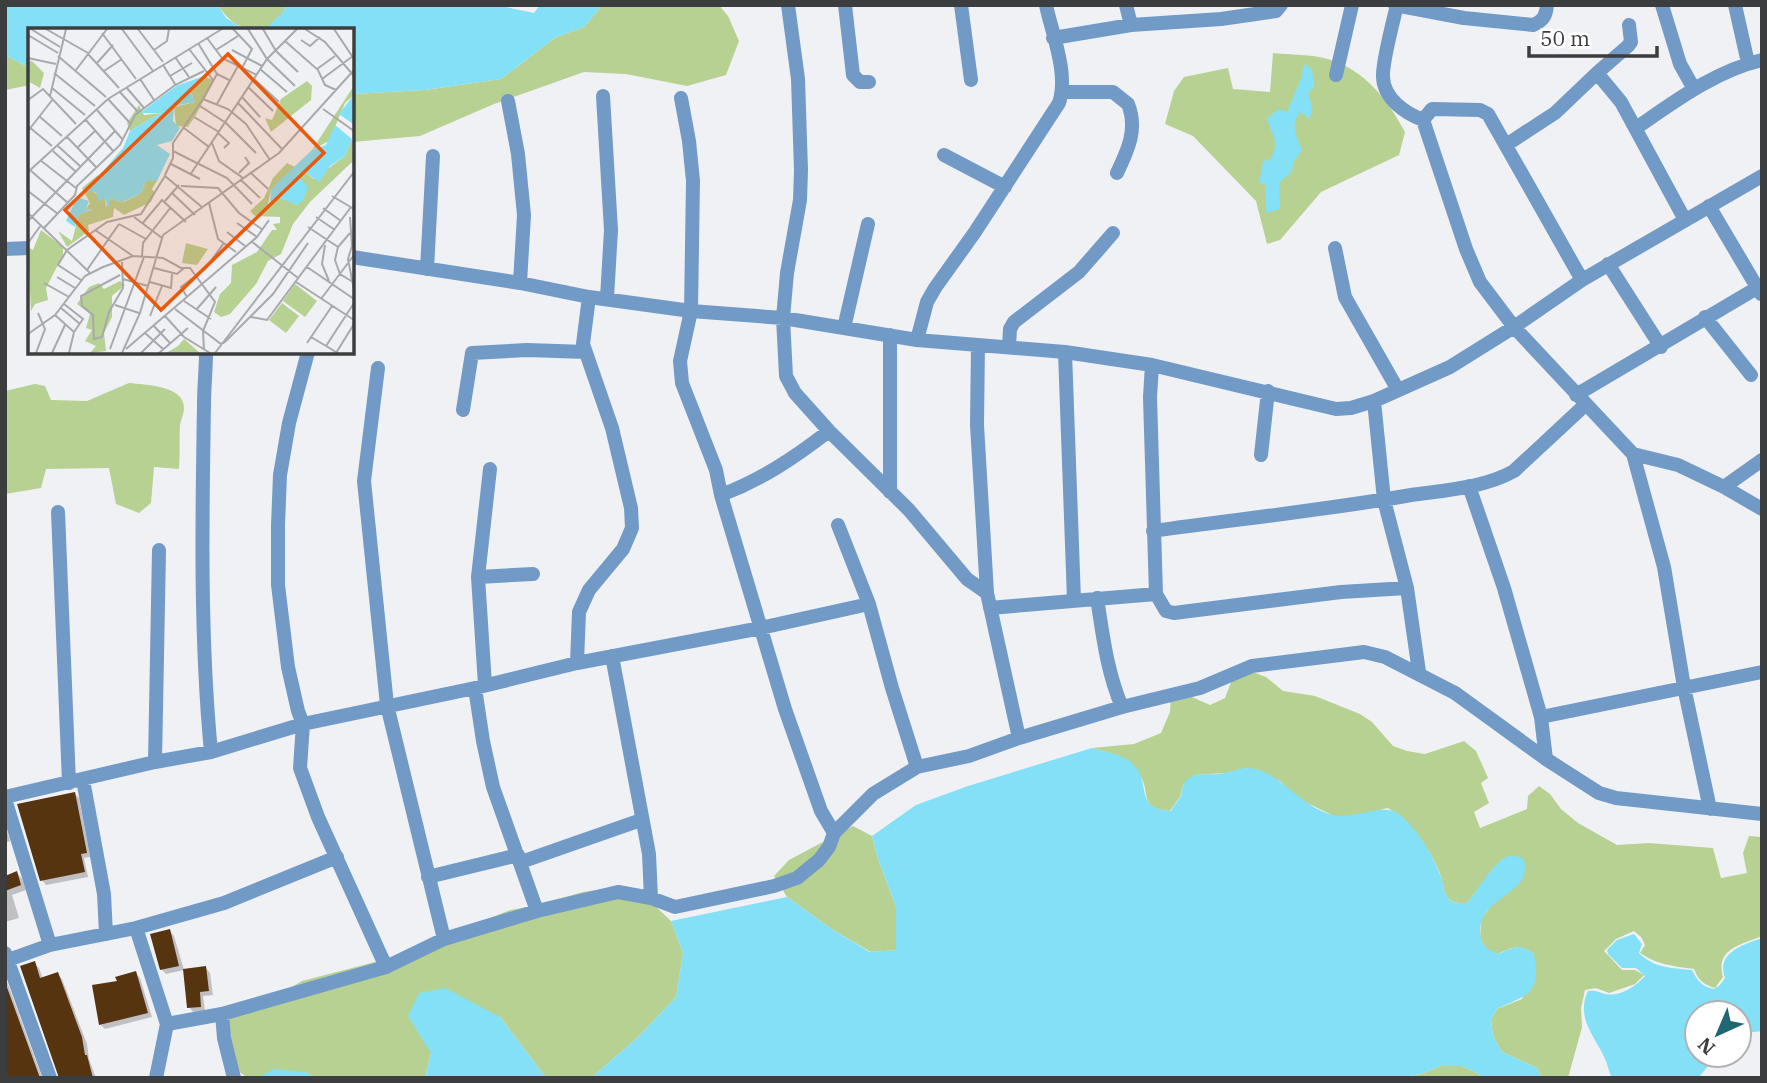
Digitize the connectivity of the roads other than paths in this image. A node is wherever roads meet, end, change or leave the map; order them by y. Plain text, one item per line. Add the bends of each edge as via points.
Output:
1 (788, 5) edge
2 (845, 5) edge
3 (961, 5) edge
4 (1046, 5) edge
5 (1126, 5) edge
6 (1281, 5) edge
7 (1352, 5) edge
8 (1396, 5) edge
9 (1547, 5) edge
10 (1662, 5) edge
11 (1735, 5) edge
12 (1131, 25) junction
13 (1629, 25) dead end
14 (1053, 38) junction
15 (1755, 62) edge
16 (1597, 73) junction
17 (1336, 75) dead end
18 (971, 80) dead end
19 (869, 82) dead end
20 (1694, 89) junction
21 (1063, 92) junction
22 (603, 96) dead end
23 (681, 98) dead end
24 (508, 101) dead end
25 (1423, 120) junction
26 (1636, 128) junction
27 (1506, 145) junction
28 (944, 155) dead end
29 (433, 156) dead end
30 (1117, 173) dead end
31 (1762, 176) edge
32 (1005, 187) junction
33 (1709, 206) junction
34 (1685, 220) junction
35 (868, 224) dead end
36 (1113, 233) dead end
37 (28, 248) edge
38 (1335, 248) dead end
39 (5, 249) edge
40 (354, 257) edge
41 (1608, 264) junction
42 (427, 269) junction
43 (1582, 280) junction
44 (520, 283) junction
45 (1760, 289) edge
46 (589, 297) junction
47 (607, 298) junction
48 (691, 311) junction
49 (1706, 317) junction
50 (783, 318) junction
51 (1514, 327) junction
52 (844, 328) junction
53 (890, 335) junction
54 (918, 340) junction
55 (978, 345) junction
56 (1661, 346) junction
57 (1009, 347) junction
58 (586, 352) junction
59 (1065, 352) junction
60 (206, 354) edge
61 (307, 354) edge
62 (1152, 365) junction
63 (378, 368) dead end
64 (1751, 375) dead end
65 (1398, 390) junction
66 (1268, 391) junction
67 (1581, 400) junction
68 (1374, 401) junction
69 (463, 410) dead end
70 (829, 431) junction
71 (1261, 454) dead end
72 (1633, 454) junction
73 (1762, 460) edge
74 (489, 468) dead end
75 (1469, 486) junction
76 (1724, 487) junction
77 (890, 492) junction
78 (721, 495) junction
79 (1384, 500) junction
80 (1762, 509) edge
81 (58, 512) dead end
82 (838, 525) dead end
83 (1153, 531) junction
84 (159, 550) dead end
85 (533, 574) dead end
86 (478, 577) junction
87 (1407, 589) junction
88 (987, 593) junction
89 (1156, 593) junction
90 (1097, 598) junction
91 (1074, 600) junction
92 (869, 604) junction
93 (990, 608) junction
94 (761, 628) junction
95 (612, 656) junction
96 (577, 663) junction
97 (1419, 672) junction
98 (1762, 672) edge
99 (480, 687) junction
100 (1684, 687) junction
101 (387, 705) junction
102 (1122, 707) junction
103 (1541, 717) junction
104 (303, 724) junction
105 (1019, 738) junction
106 (211, 752) junction
107 (1546, 759) junction
108 (155, 762) junction
109 (917, 767) junction
110 (76, 781) junction
111 (5, 798) edge
112 (1710, 809) junction
113 (1762, 814) edge
114 (641, 820) junction
115 (834, 833) junction
116 (337, 857) junction
117 (520, 859) junction
118 (428, 877) junction
119 (651, 898) junction
120 (537, 911) junction
121 (136, 928) junction
122 (106, 934) junction
123 (444, 939) junction
124 (50, 946) junction
125 (7, 956) edge
126 (386, 967) junction
127 (222, 1014) junction
128 (167, 1024) junction
129 (50, 1078) edge
130 (156, 1078) edge
131 (234, 1078) edge

1 - 50 street via 798,79 801,170
2 - 19 street via 853,75 860,82
3 - 18 street
4 - 14 street
5 - 12 street
6 - 12 street via 1276,11 1221,19
7 - 17 street
8 - 9 street via 1532,25 1546,15
8 - 25 street via 1383,78 1404,112
10 - 20 street via 1680,64
11 - 15 street
12 - 14 street
13 - 16 street via 1631,42
14 - 21 street
15 - 20 street
16 - 26 street
16 - 27 street via 1555,113
20 - 26 street
21 - 30 street via 1113,92 1128,104 1133,127 1130,146
21 - 32 street
22 - 47 street via 611,230
23 - 48 street via 693,181
24 - 44 street via 524,215
25 - 27 street via 1432,109 1480,110 1488,114
25 - 51 street via 1480,282
26 - 34 street
27 - 43 street
28 - 32 street
29 - 42 street
31 - 33 street
32 - 54 street via 927,302
33 - 34 street
33 - 45 street
34 - 41 street
35 - 52 street
36 - 57 street via 1079,272 1014,321
37 - 39 street
38 - 65 street via 1345,296
40 - 42 street
41 - 43 street
41 - 56 street
42 - 44 street
43 - 51 street
44 - 46 street
45 - 49 street
46 - 47 street
46 - 58 street
47 - 48 street
48 - 50 street
48 - 78 street via 680,360 682,383
49 - 56 street
49 - 64 street
50 - 52 street
50 - 70 street via 786,376
51 - 65 street via 1450,367
51 - 67 street
52 - 53 street
53 - 54 street
53 - 77 street
54 - 55 street
55 - 57 street
55 - 88 street via 977,425
56 - 67 street
57 - 59 street
58 - 69 street via 472,353
58 - 96 street via 612,428 632,528 623,549 589,590 579,612
59 - 62 street
59 - 91 street
60 - 106 street via 204,614
61 - 104 street via 289,423 278,524 278,585 288,667
62 - 66 street
62 - 83 street
63 - 101 street via 364,481
65 - 68 street
66 - 68 street via 1335,409
66 - 71 street
67 - 72 street
67 - 75 street via 1514,471
68 - 79 street
70 - 77 street
70 - 78 street via 781,466
72 - 76 street via 1678,465
72 - 100 street via 1664,568
73 - 76 street
74 - 86 street
75 - 79 street
75 - 103 street
76 - 80 street
77 - 88 street via 967,579
78 - 94 street
79 - 83 street
79 - 87 street
81 - 110 street
82 - 92 street
83 - 89 street
84 - 108 street
85 - 86 street
86 - 99 street
87 - 89 street via 1341,592 1174,613 1166,611
87 - 97 street
88 - 93 street
89 - 90 street
90 - 91 street
90 - 102 street via 1112,684
91 - 93 street
92 - 94 street
92 - 109 street
93 - 105 street
94 - 95 street
94 - 115 street via 821,811
95 - 96 street
95 - 114 street
96 - 99 street
97 - 102 street via 1364,652 1276,662 1252,666 1200,688
97 - 107 street
98 - 100 street
99 - 101 street
99 - 117 street via 483,741 493,787
100 - 103 street
100 - 112 street
101 - 104 street
101 - 118 street
102 - 105 street
103 - 107 street
104 - 106 street
104 - 116 street via 300,768
105 - 109 street via 969,756
106 - 108 street
107 - 112 street via 1599,793
108 - 110 street
109 - 115 street via 873,794
110 - 111 street
110 - 122 street via 103,894
111 - 124 street
112 - 113 street
114 - 117 street
114 - 119 street via 649,854
115 - 119 street via 819,860 797,878 675,908
116 - 121 street via 224,903
116 - 126 street
117 - 118 street
117 - 120 street
118 - 123 street
119 - 120 street via 618,892
120 - 123 street
121 - 122 street
121 - 128 street
122 - 124 street
123 - 126 street
124 - 125 street
125 - 129 street
126 - 127 street
127 - 128 street
127 - 131 street
128 - 130 street

